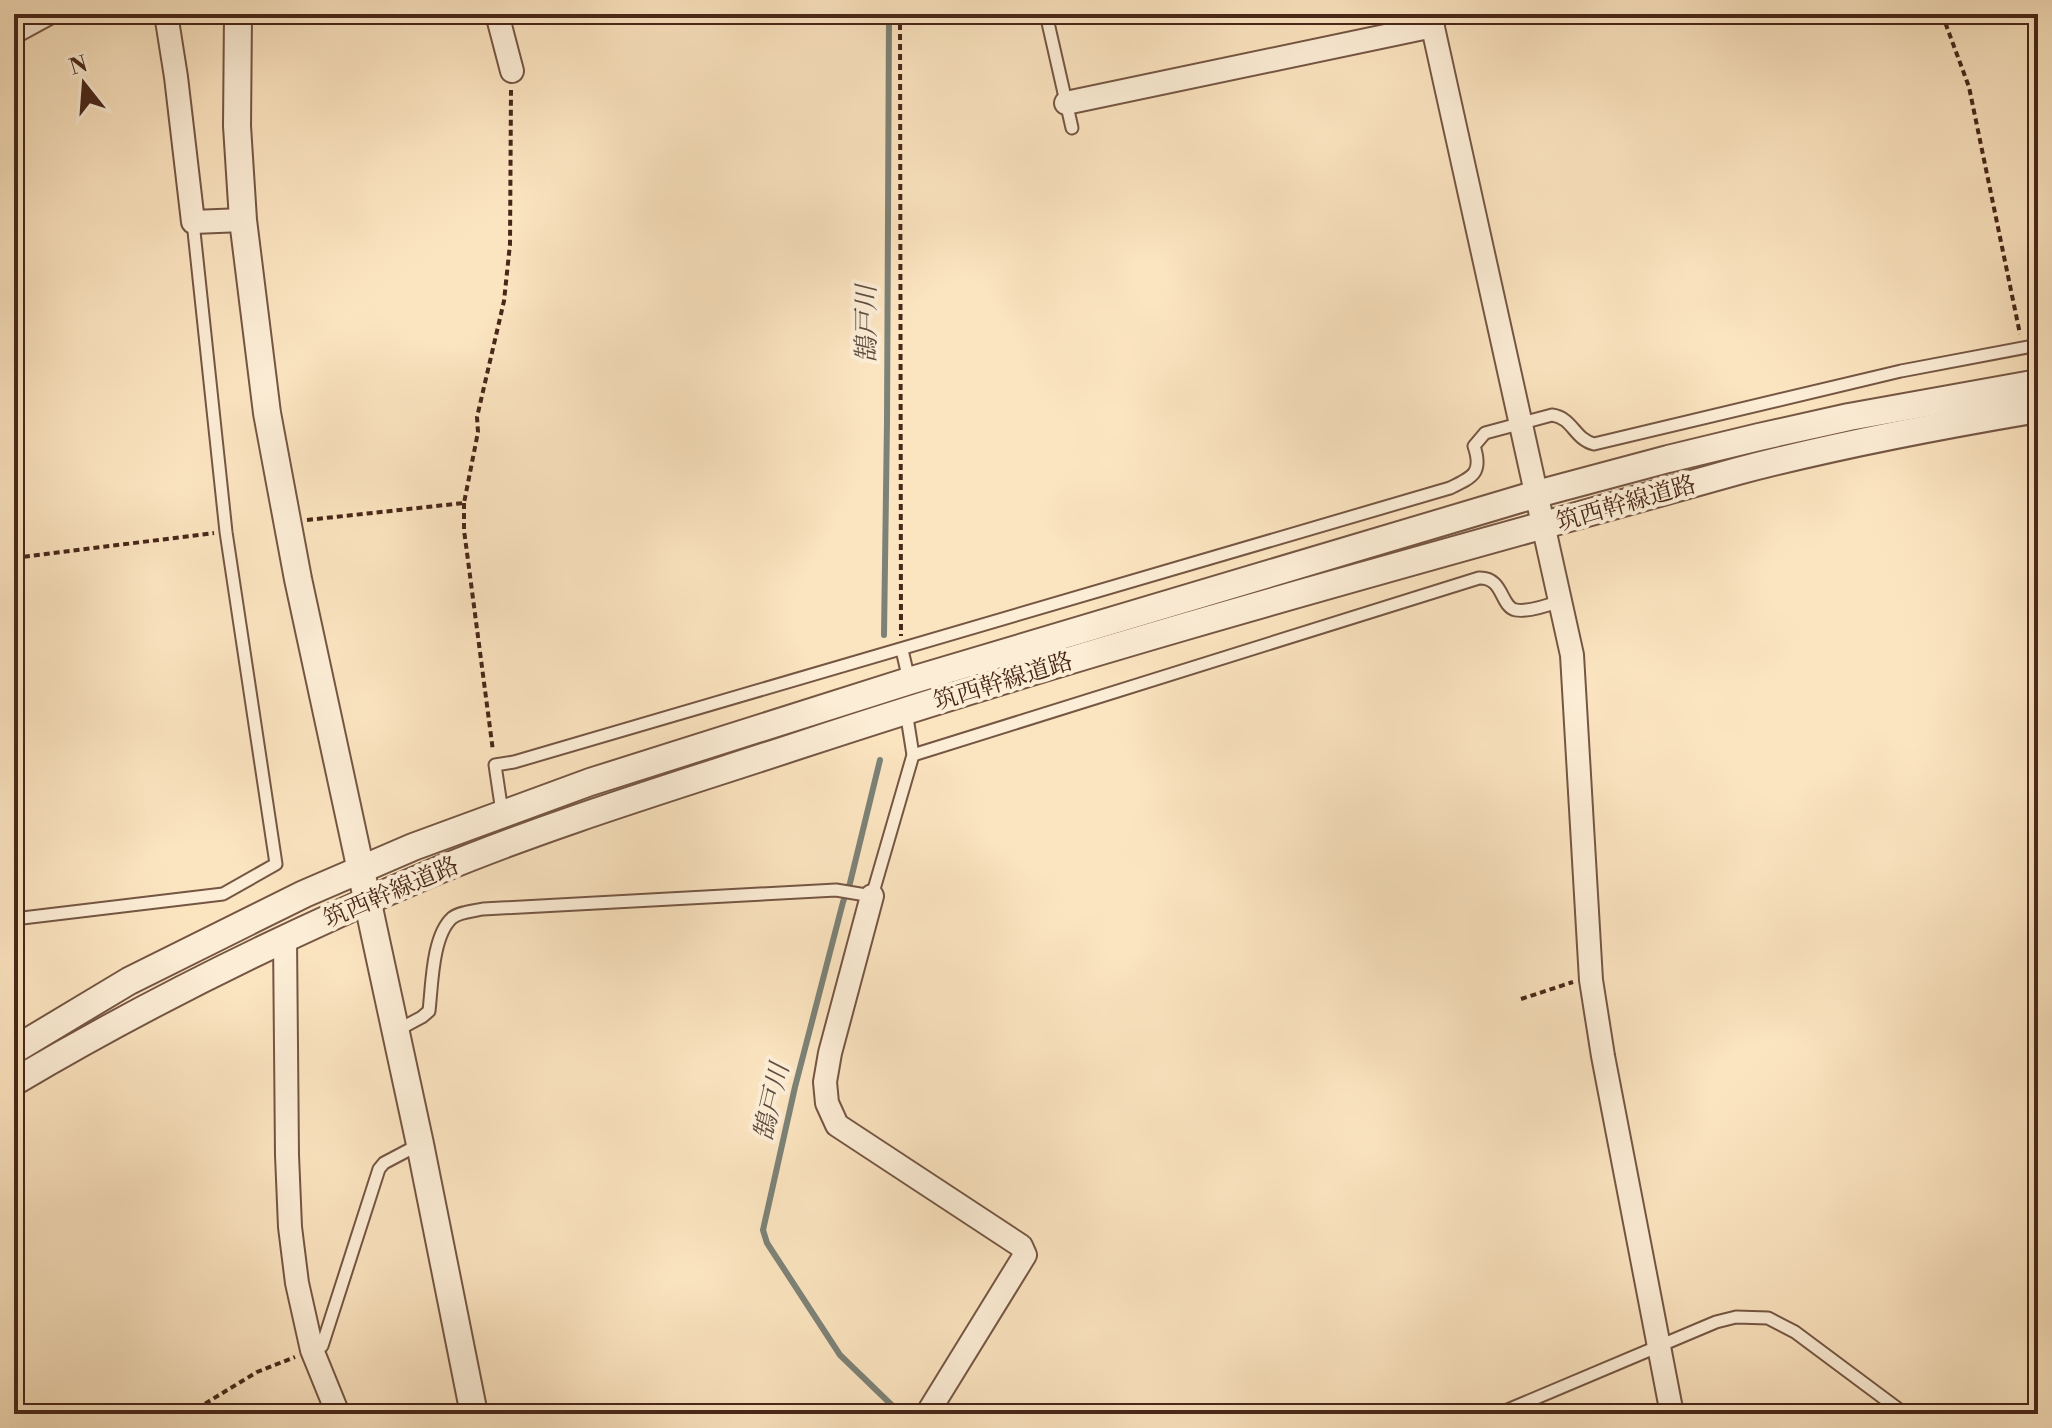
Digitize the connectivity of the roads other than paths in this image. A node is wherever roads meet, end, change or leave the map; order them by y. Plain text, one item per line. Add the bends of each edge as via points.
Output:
1 (166, 14) edge
2 (238, 14) edge
3 (497, 14) edge
4 (1046, 14) edge
5 (1432, 20) edge
6 (512, 71) road end
7 (1066, 103) junction
8 (1072, 128) dead end
9 (243, 220) junction
10 (193, 222) junction
11 (2038, 345) edge
12 (2038, 383) edge
13 (2038, 409) edge
14 (1521, 423) junction
15 (1537, 494) junction
16 (1544, 526) junction
17 (1560, 601) junction
18 (902, 650) junction
19 (909, 681) junction
20 (906, 710) junction
21 (913, 755) junction
22 (503, 813) junction
23 (361, 869) junction
24 (872, 896) junction
25 (367, 901) junction
26 (14, 919) edge
27 (285, 938) junction
28 (396, 1031) junction
29 (14, 1050) edge
30 (14, 1082) edge
31 (420, 1144) junction
32 (1659, 1346) junction
33 (312, 1350) junction
34 (338, 1414) edge
35 (474, 1414) edge
36 (927, 1414) edge
37 (1498, 1414) edge
38 (1672, 1414) edge
39 (1905, 1414) edge

1 - 10 street
2 - 9 street
3 - 6 street
4 - 7 lane
5 - 7 street
5 - 14 street
7 - 8 lane
9 - 10 street
9 - 23 street via 267,413
10 - 26 lane via 226,532 276,864 223,894
11 - 14 lane via 1901,371 1594,444 1584,442 1562,416
12 - 15 street, 筑西幹線道路 via 1759,437
13 - 16 street, 筑西幹線道路 via 1809,452
14 - 15 street
14 - 18 lane via 1485,433 1474,446 1476,471 1450,488
15 - 16 street
15 - 19 street, 筑西幹線道路
16 - 17 street
16 - 20 street, 筑西幹線道路
17 - 21 lane via 1516,610 1491,580 1479,578
17 - 32 street via 1574,679 1591,980
18 - 19 lane
18 - 22 lane via 495,765
19 - 22 street, 筑西幹線道路
20 - 21 lane
20 - 25 street, 筑西幹線道路 via 569,822
21 - 24 lane
22 - 23 street, 筑西幹線道路
23 - 25 street
23 - 29 street, 筑西幹線道路 via 129,981
24 - 28 lane via 836,890 483,909 454,916 438,944 429,1011
24 - 36 street via 830,1053 827,1103 837,1125 1021,1246 1025,1255
25 - 27 street, 筑西幹線道路
25 - 28 street
27 - 30 street, 筑西幹線道路
27 - 33 street via 290,1227
28 - 31 street
31 - 33 lane via 379,1169 322,1346
31 - 35 street
32 - 37 lane
32 - 38 street
32 - 39 lane via 1716,1322 1768,1318 1795,1332
33 - 34 street

